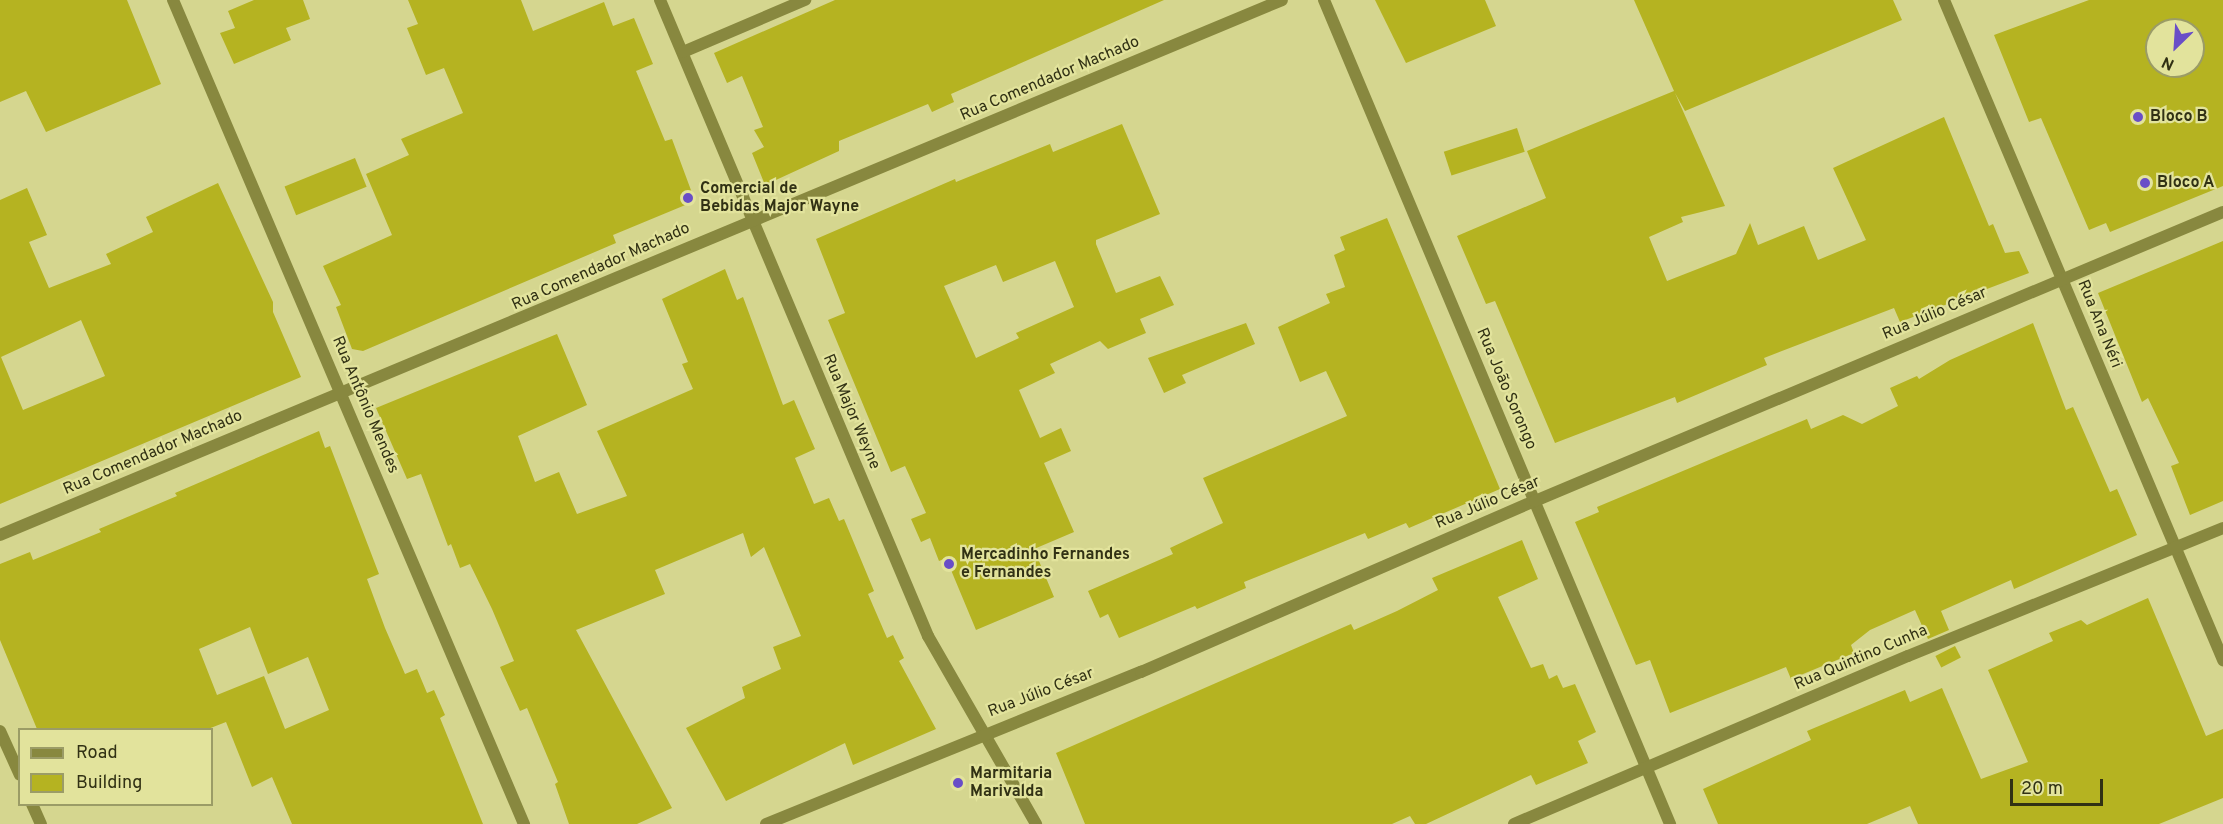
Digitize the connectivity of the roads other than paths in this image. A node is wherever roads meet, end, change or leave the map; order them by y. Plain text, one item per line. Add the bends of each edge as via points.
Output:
1 (173, 0) edge
2 (660, 0) edge
3 (805, 0) edge
4 (1282, 0) edge
5 (1324, 0) edge
6 (1944, 0) edge
7 (683, 52) junction
8 (2223, 212) edge
9 (752, 218) junction
10 (2062, 277) junction
11 (342, 391) junction
12 (1534, 501) junction
13 (2223, 528) edge
14 (0, 535) edge
15 (2176, 548) junction
16 (2223, 660) edge
17 (0, 731) edge
18 (982, 734) junction
19 (1644, 768) junction
20 (18, 771) edge
21 (33, 806) edge
22 (41, 824) edge
23 (524, 824) edge
24 (766, 824) edge
25 (1036, 824) edge
26 (1514, 824) edge
27 (1670, 824) edge

1 - 11 street, Rua Antônio Mendes
2 - 7 street, Rua Major Weyne
3 - 7 street
4 - 9 street, Rua Comendador Machado
5 - 12 street, Rua João Sorongo
6 - 10 street, Rua Ana Néri
7 - 9 street, Rua Major Weyne
8 - 10 street, Rua Júlio César
9 - 11 street, Rua Comendador Machado via 541,312
9 - 18 street, Rua Major Weyne via 928,636
10 - 12 street, Rua Júlio César
10 - 15 street, Rua Ana Néri
11 - 14 street, Rua Comendador Machado
11 - 23 street, Rua Antônio Mendes
12 - 18 street, Rua Júlio César via 1141,672
12 - 19 street, Rua João Sorongo
13 - 15 street, Rua Quintino Cunha
15 - 16 street, Rua Ana Néri
15 - 19 street, Rua Quintino Cunha
17 - 20 street
18 - 24 street, Rua Júlio César
18 - 25 street, Rua Major Weyne
19 - 26 street, Rua Quintino Cunha
19 - 27 street, Rua João Sorongo
21 - 22 street

